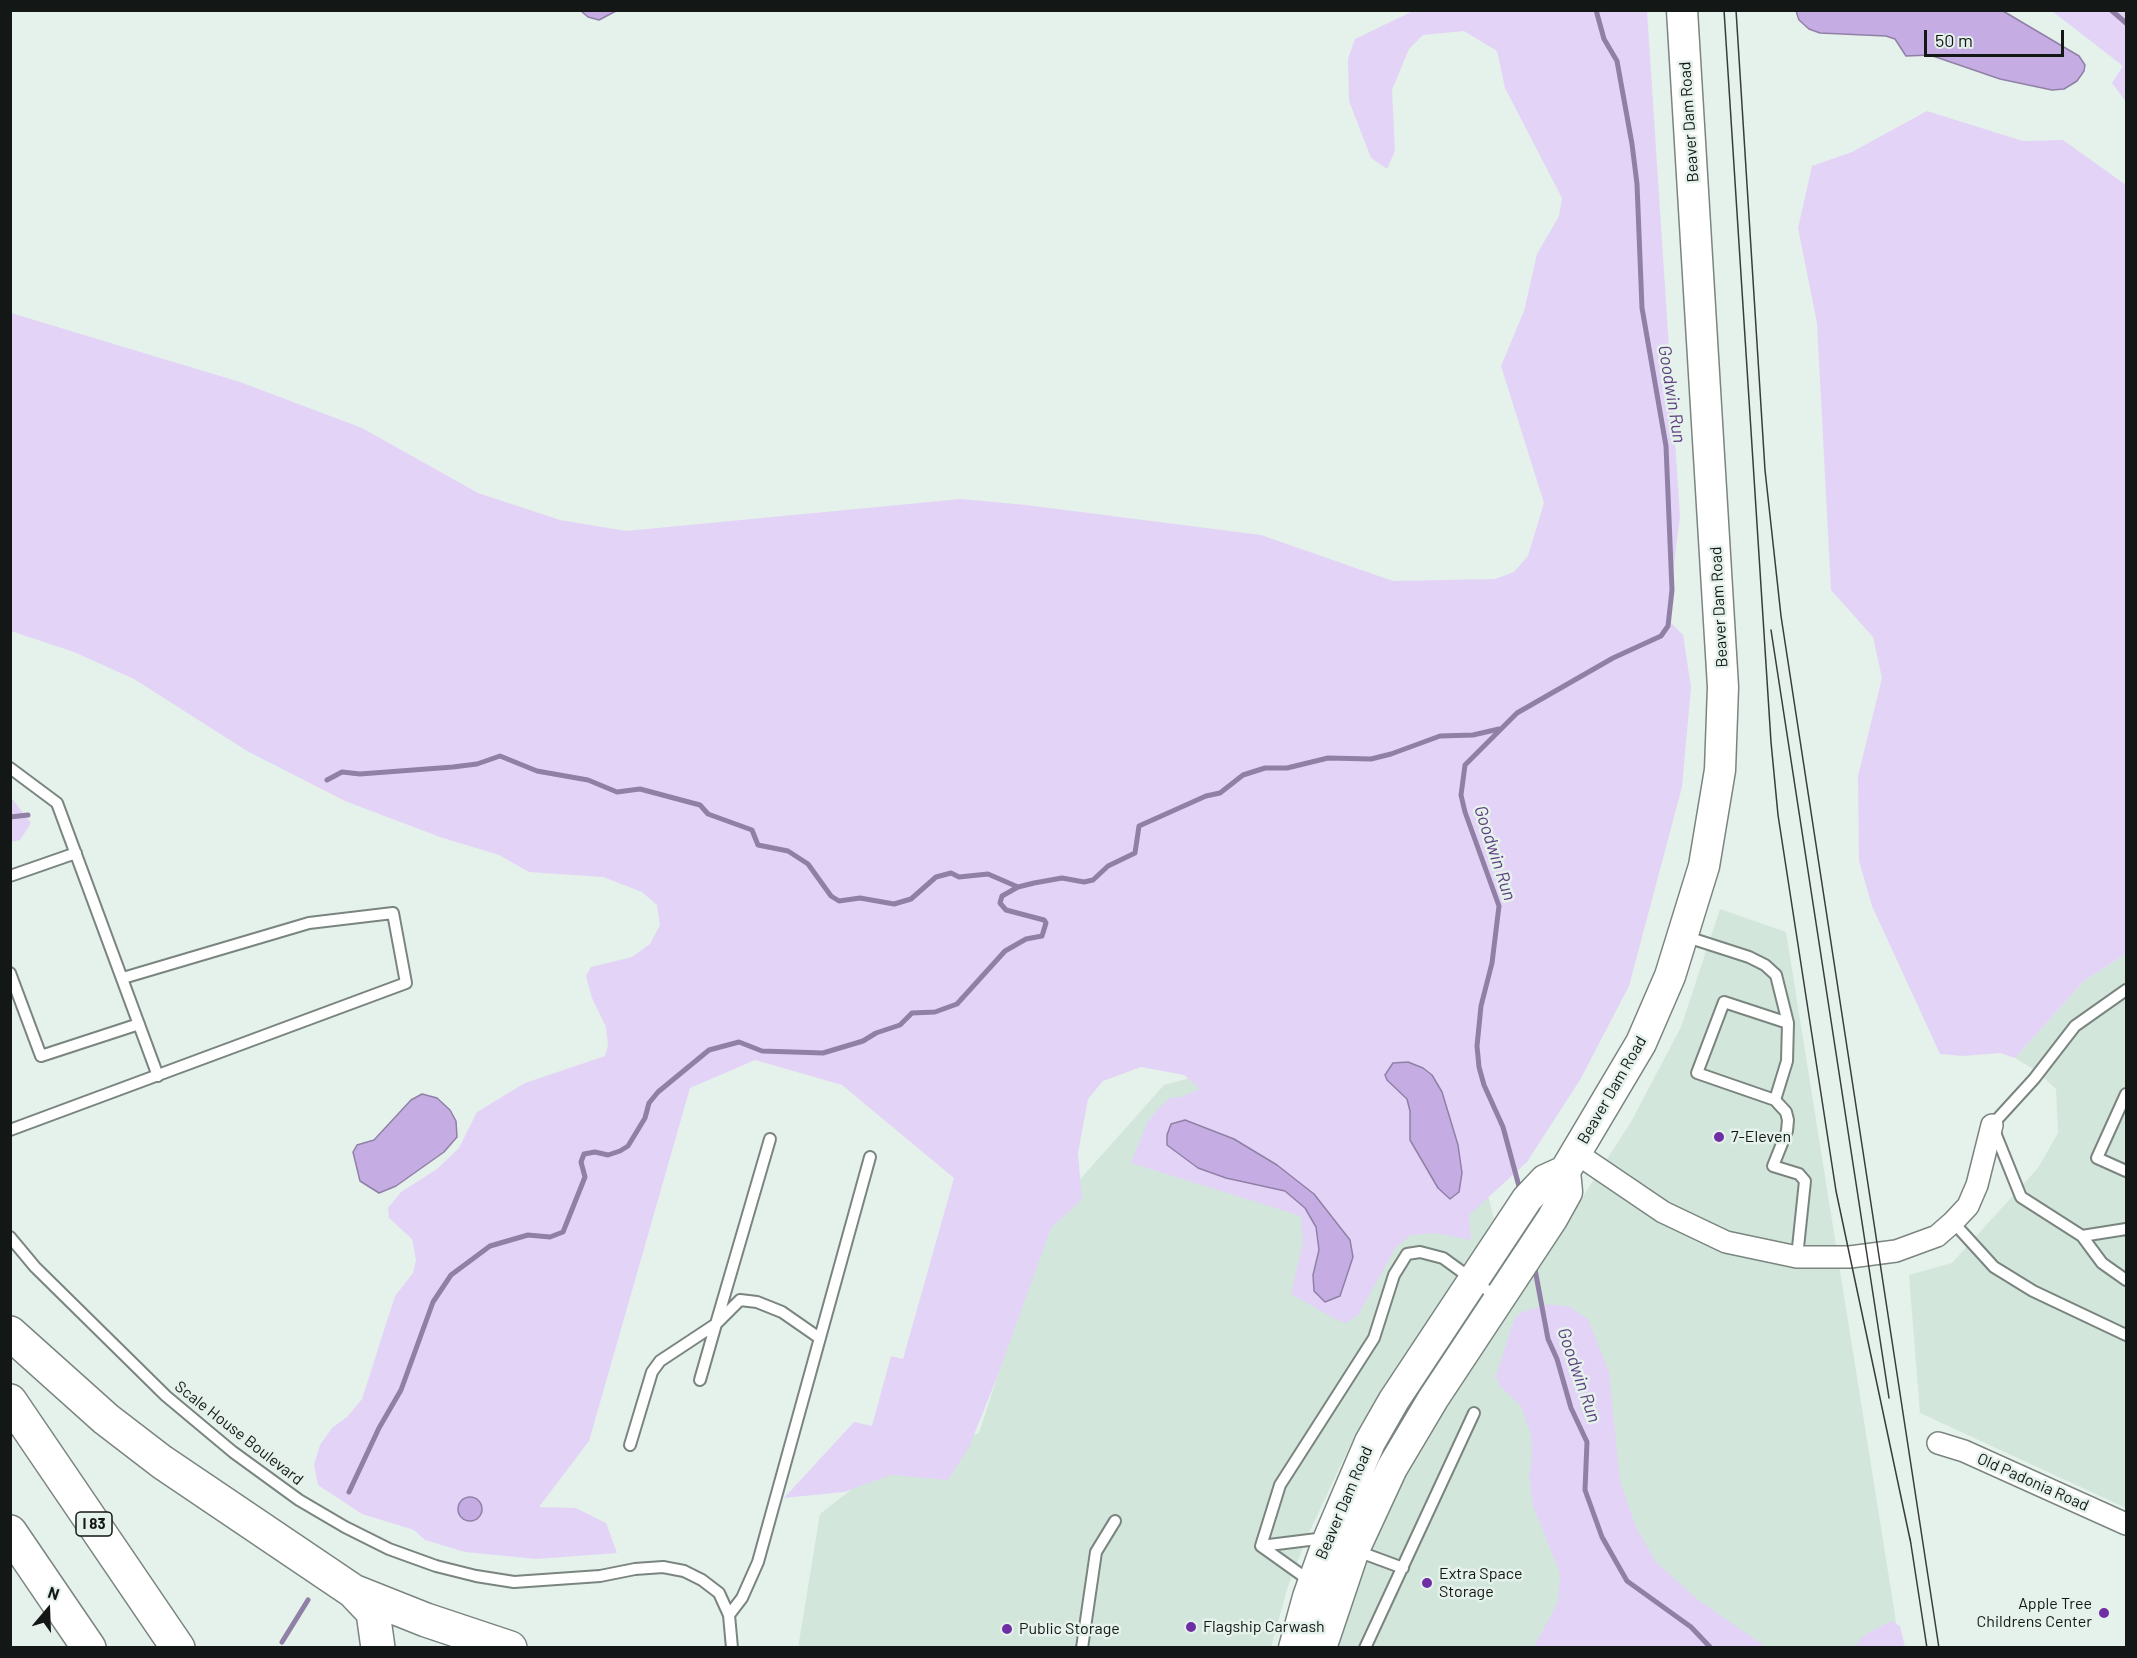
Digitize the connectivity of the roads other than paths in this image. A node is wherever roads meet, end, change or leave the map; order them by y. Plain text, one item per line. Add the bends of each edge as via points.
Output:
1 (1682, 10) edge
2 (10, 768) edge
3 (76, 853) junction
4 (10, 876) edge
5 (1683, 936) junction
6 (10, 973) edge
7 (123, 978) junction
8 (2127, 990) edge
9 (1788, 1023) junction
10 (139, 1024) junction
11 (158, 1076) junction
12 (2127, 1094) edge
13 (1775, 1100) junction
14 (1992, 1125) junction
15 (10, 1130) edge
16 (770, 1139) dead end
17 (870, 1157) dead end
18 (1562, 1168) junction
19 (2127, 1171) edge
20 (1953, 1222) junction
21 (2127, 1229) edge
22 (2082, 1236) junction
23 (10, 1237) edge
24 (1797, 1257) junction
25 (1472, 1279) junction
26 (2127, 1280) edge
27 (1503, 1289) junction
28 (716, 1324) junction
29 (10, 1333) edge
30 (2127, 1335) edge
31 (818, 1337) junction
32 (700, 1380) dead end
33 (10, 1401) edge
34 (1474, 1413) dead end
35 (1938, 1443) dead end
36 (630, 1445) dead end
37 (1115, 1521) dead end
38 (2127, 1524) edge
39 (10, 1532) edge
40 (1341, 1544) junction
41 (1261, 1546) junction
42 (10, 1551) edge
43 (1403, 1568) junction
44 (1312, 1583) junction
45 (353, 1591) junction
46 (729, 1615) junction
47 (89, 1647) edge
48 (178, 1647) edge
49 (378, 1647) edge
50 (510, 1647) edge
51 (732, 1647) edge
52 (1082, 1647) edge
53 (1294, 1647) edge
54 (1321, 1647) edge
55 (1365, 1647) edge

1 - 5 main road, Beaver Dam Road via 1720,609 1723,733 1710,835
2 - 3 lane via 57,804
3 - 4 lane
3 - 7 lane
5 - 9 lane via 1765,965 1776,975
5 - 18 main road, Beaver Dam Road via 1641,1043
6 - 10 lane via 41,1056
7 - 10 lane
7 - 11 lane via 309,923 393,913 406,983
8 - 14 lane via 2075,1026
9 - 13 lane via 1787,1061
9 - 13 lane via 1724,1002 1697,1073
10 - 11 lane
11 - 15 lane
12 - 19 lane via 2097,1158
13 - 24 lane via 1788,1120 1773,1166 1798,1174 1805,1181
14 - 20 street via 1977,1185 1968,1206
14 - 22 lane via 2021,1197
16 - 28 lane
17 - 31 lane
18 - 24 street via 1641,1198 1726,1242
18 - 25 main road, Beaver Dam Road via 1500,1236
18 - 27 main road, Beaver Dam Road via 1567,1192
20 - 24 street via 1936,1236 1896,1251 1850,1257
20 - 30 lane via 2004,1273 2033,1291
21 - 22 lane
22 - 26 lane via 2102,1263
23 - 46 lane, Scale House Boulevard via 35,1267 166,1396 233,1452 299,1500 345,1527 436,1566 514,1582 645,1568 684,1571 718,1593
25 - 27 lane
25 - 40 main road, Beaver Dam Road via 1370,1442
25 - 41 lane via 1434,1253 1407,1254 1400,1263 1374,1338 1280,1485
27 - 40 main road, Beaver Dam Road via 1406,1442 1375,1501
28 - 31 lane via 740,1300 757,1302 782,1312
28 - 32 lane
28 - 36 lane via 660,1361 652,1372
29 - 45 highway via 106,1419 162,1462
31 - 46 lane via 758,1562 742,1598
33 - 48 highway, I 83
34 - 43 lane
35 - 38 street, Old Padonia Road
37 - 52 lane via 1096,1552
39 - 47 highway
40 - 41 lane
40 - 43 lane
40 - 44 main road, Beaver Dam Road
40 - 54 main road, Beaver Dam Road
41 - 44 lane
42 - 47 highway
43 - 55 lane
44 - 53 main road, Beaver Dam Road
45 - 49 highway via 373,1612
45 - 50 highway
46 - 51 lane, Scale House Boulevard

